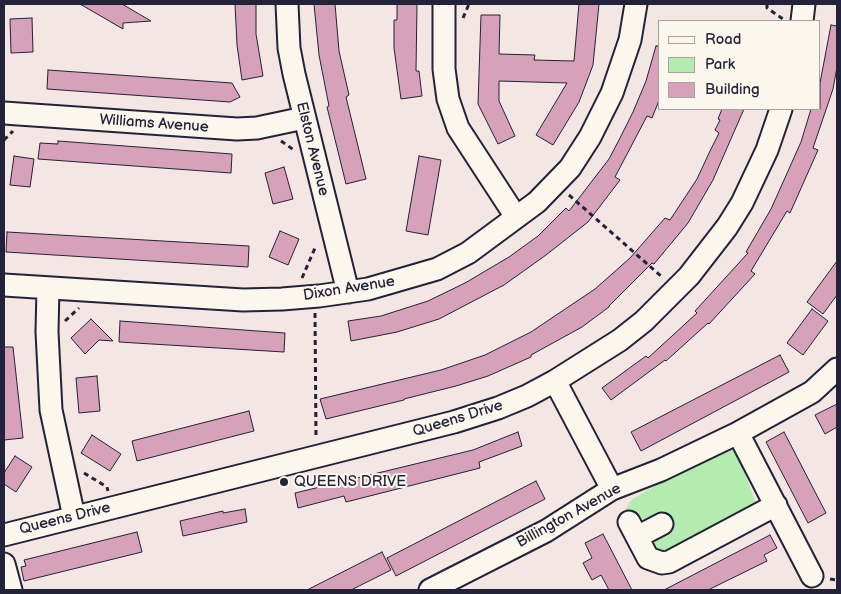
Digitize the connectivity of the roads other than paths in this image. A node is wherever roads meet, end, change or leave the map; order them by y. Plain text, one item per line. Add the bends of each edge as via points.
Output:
1 (287, 4) edge
2 (444, 4) edge
3 (636, 4) edge
4 (804, 4) edge
5 (793, 20) edge
6 (781, 110) edge
7 (4, 113) edge
8 (304, 118) junction
9 (516, 217) junction
10 (4, 284) edge
11 (48, 288) junction
12 (348, 292) junction
13 (837, 369) edge
14 (555, 381) junction
15 (738, 432) junction
16 (612, 489) junction
17 (776, 505) junction
18 (74, 517) junction
19 (662, 524) dead end
20 (4, 535) edge
21 (4, 564) edge
22 (812, 576) dead end
23 (459, 584) edge
24 (10, 590) edge
25 (430, 590) edge

1 - 8 street, Elston Avenue via 289,48
2 - 9 street via 444,69 448,99 458,128
3 - 9 street, Dixon Avenue via 622,67 594,130 562,178
4 - 5 street
6 - 14 street, Queens Drive via 767,150 742,203 689,276 667,300 620,340
7 - 8 street, Williams Avenue via 237,129
8 - 12 street, Elston Avenue
9 - 12 street, Dixon Avenue via 468,253 437,269
10 - 11 street, Dixon Avenue
11 - 12 street, Dixon Avenue via 244,300
11 - 18 street via 51,410
13 - 15 street, Billington Avenue via 812,392
14 - 16 street
14 - 18 street, Queens Drive via 498,408 454,422
15 - 16 street, Billington Avenue via 661,470
15 - 17 street
16 - 23 street, Billington Avenue
17 - 19 street via 669,562 648,558 633,530
17 - 22 street
18 - 20 street, Queens Drive
21 - 24 street
23 - 25 street, Billington Avenue

